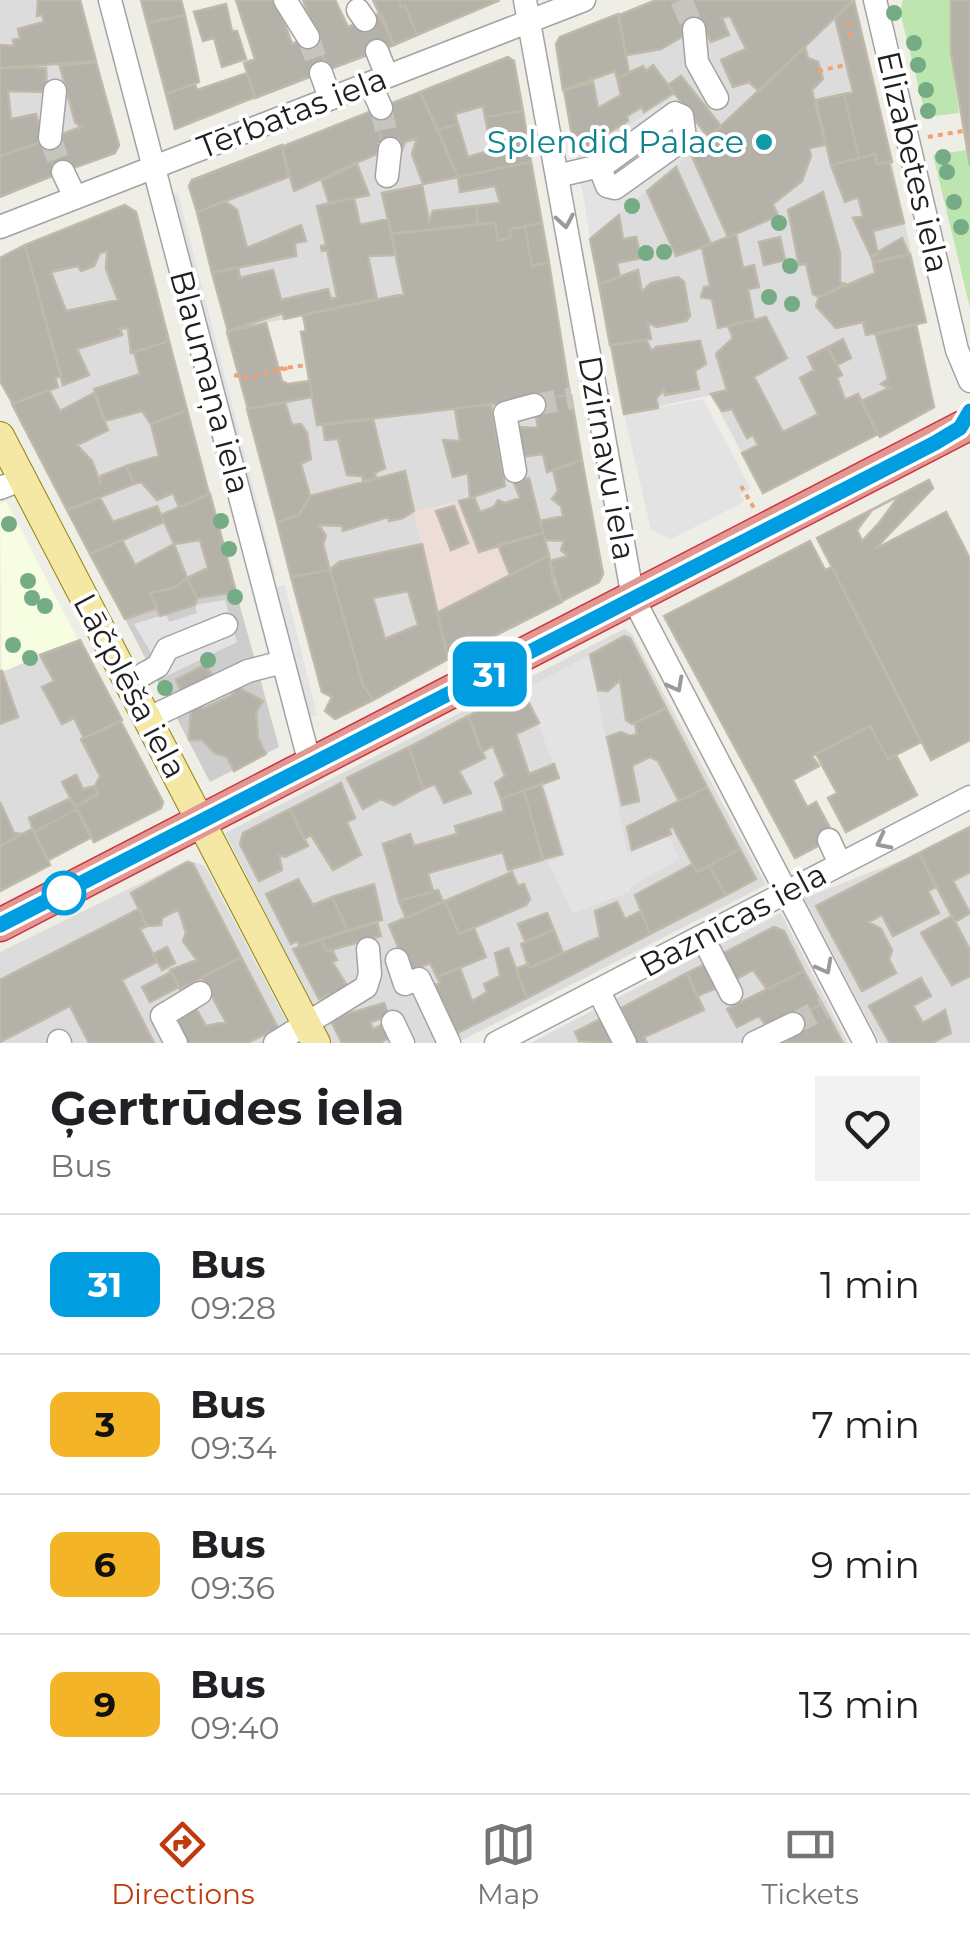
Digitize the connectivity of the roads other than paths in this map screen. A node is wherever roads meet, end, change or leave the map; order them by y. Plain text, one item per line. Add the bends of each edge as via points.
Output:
1 (110, 0) edge
2 (285, 0) edge
3 (584, 0) edge
4 (876, 0) edge
5 (527, 11) edge
6 (694, 28) tunnel mouth
7 (308, 38) tunnel mouth
8 (377, 52) dead end
9 (321, 73) tunnel mouth
10 (378, 79) junction
11 (55, 91) dead end
12 (330, 98) junction
13 (717, 98) dead end
14 (380, 108) tunnel mouth
15 (50, 138) tunnel mouth
16 (390, 149) tunnel mouth
17 (153, 166) junction
18 (600, 168) dead end
19 (64, 172) tunnel mouth
20 (387, 176) dead end
21 (557, 176) junction
22 (75, 197) junction
23 (0, 226) edge
24 (970, 381) edge
25 (594, 386) junction
26 (570, 391) tunnel mouth
27 (534, 404) tunnel mouth
28 (967, 422) edge
29 (0, 436) edge
30 (514, 471) dead end
31 (12, 483) edge
32 (633, 598) junction
33 (226, 625) dead end
34 (283, 662) junction
35 (128, 683) junction
36 (147, 719) junction
37 (310, 764) junction
38 (970, 797) edge
39 (201, 822) junction
40 (829, 840) dead end
41 (840, 864) junction
42 (786, 892) junction
43 (0, 925) edge
44 (702, 936) junction
45 (368, 949) dead end
46 (397, 960) dead end
47 (598, 990) junction
48 (731, 993) dead end
49 (200, 994) dead end
50 (793, 1024) tunnel mouth
51 (311, 1034) edge
52 (527, 1036) edge
53 (176, 1043) edge
54 (275, 1043) edge
55 (449, 1043) edge
56 (496, 1043) edge
57 (625, 1043) edge
58 (754, 1043) edge
59 (864, 1043) edge

1 - 17 street, Blaumaņa iela
2 - 7 street
3 - 5 street, Tērbatas iela
4 - 24 street, Elizabetes iela via 957,350
5 - 10 street, Tērbatas iela
5 - 21 street, Dzirnavu iela
6 - 13 street via 697,62
8 - 10 street
9 - 12 street
10 - 12 street, Tērbatas iela
10 - 14 street
11 - 15 street
12 - 17 street, Tērbatas iela
16 - 20 street
17 - 22 street, Tērbatas iela
17 - 34 street, Blaumaņa iela
18 - 21 street
19 - 22 street
21 -> 25 street, Dzirnavu iela via 562,272
22 - 23 street, Tērbatas iela
25 - 26 street
25 - 32 street, Dzirnavu iela
27 - 30 street via 505,413
28 - 32 highway
29 - 31 main road, Lāčplēša iela
31 - 35 main road, Lāčplēša iela
32 - 37 highway
32 -> 42 street, Dzirnavu iela
33 - 35 street via 167,649 158,666
34 - 36 street via 248,671
34 - 37 street, Blaumaņa iela
35 - 36 main road, Lāčplēša iela
36 - 39 main road, Lāčplēša iela
37 - 39 highway
38 -> 41 street, Baznīcas iela
39 - 43 highway
39 - 51 main road, Lāčplēša iela
40 - 41 street
41 - 42 street, Baznīcas iela
42 - 44 street, Baznīcas iela
42 -> 59 street, Dzirnavu iela via 833,1004
44 - 47 street, Baznīcas iela
44 - 48 street
45 - 51 street via 366,987
46 - 55 street via 405,984 420,979
47 - 52 street, Baznīcas iela
47 - 57 street
49 - 53 street via 162,1016
50 - 58 street
51 - 54 street
52 - 56 street, Baznīcas iela

